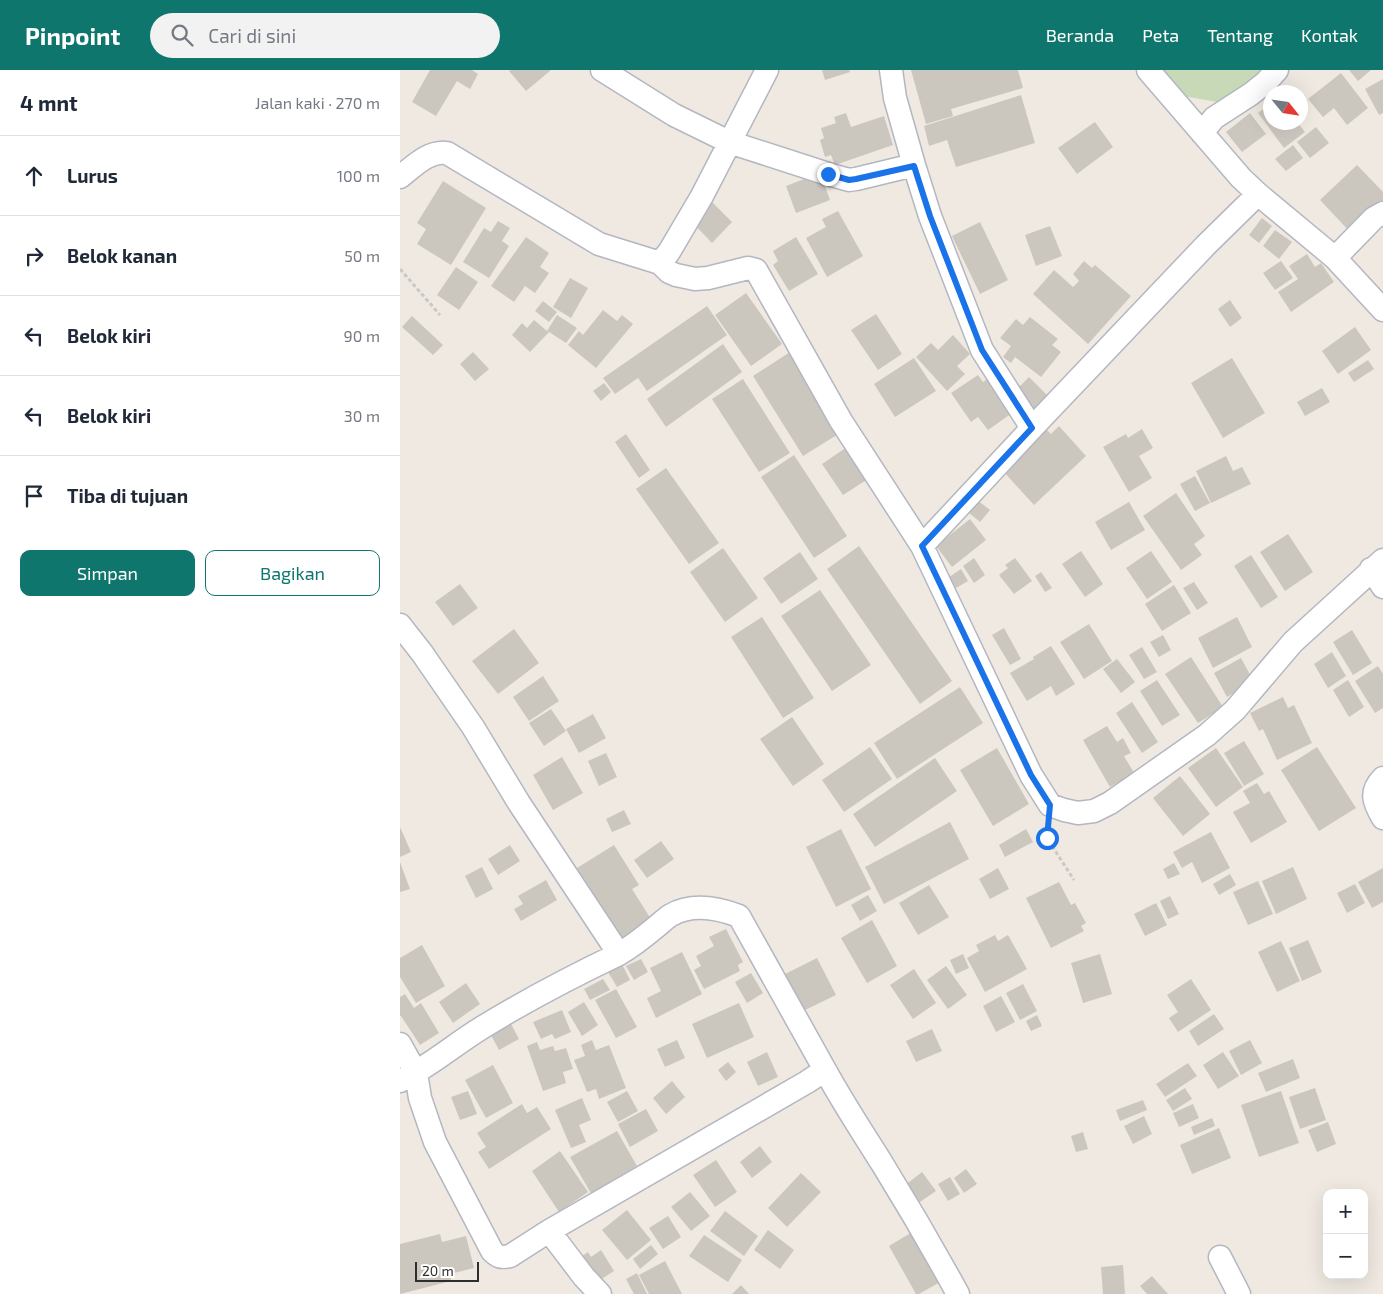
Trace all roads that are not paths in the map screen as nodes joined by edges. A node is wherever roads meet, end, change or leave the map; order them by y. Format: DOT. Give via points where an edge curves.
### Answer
graph roads {
  1 [pos="602,70"];
  2 [pos="767,70"];
  3 [pos="892,70"];
  4 [pos="1148,70"];
  5 [pos="1277,70"];
  6 [pos="1202,133"];
  7 [pos="729,142"];
  8 [pos="914,166"];
  9 [pos="400,177"];
  10 [pos="1258,194"];
  11 [pos="1383,214"];
  12 [pos="1335,258"];
  13 [pos="660,263"];
  14 [pos="1383,310"];
  15 [pos="1032,428"];
  16 [pos="922,546"];
  17 [pos="1379,572"];
  18 [pos="400,625"];
  19 [pos="1383,778"];
  20 [pos="1383,818"];
  21 [pos="619,954"];
  22 [pos="400,1044"];
  23 [pos="825,1070"];
  24 [pos="408,1077"];
  25 [pos="549,1231"];
  26 [pos="1220,1257"];
  27 [pos="600,1294"];
  28 [pos="958,1294"];
  29 [pos="1240,1294"];
  1 -- 7 [label="street" via="674,115"];
  2 -- 7 [label="street"];
  3 -- 8 [label="street"];
  4 -- 6 [label="street"];
  5 -- 6 [label="street" via="1251,94 1214,118"];
  6 -- 10 [label="street"];
  7 -- 8 [label="street" via="849,180"];
  7 -- 13 [label="street" via="702,196"];
  8 -- 15 [label="street" via="982,350"];
  9 -- 13 [label="street" via="426,158 440,152 447,153 599,244"];
  10 -- 12 [label="street"];
  10 -- 15 [label="street"];
  11 -- 12 [label="street" via="1374,218"];
  12 -- 14 [label="street"];
  13 -- 16 [label="street" via="668,272 695,278 748,268 756,270 841,422"];
  15 -- 16 [label="street"];
  16 -- 17 [label="street" via="1031,775 1050,805 1078,813 1094,811 1110,803 1207,735 1235,710 1293,642"];
  18 -- 21 [label="street" via="473,727"];
  19 -- 20 [label="street" via="1373,798"];
  21 -- 23 [label="street" via="672,915 686,910 702,908 738,916"];
  21 -- 24 [label="street" via="482,1027"];
  22 -- 24 [label="street"];
  23 -- 25 [label="street"];
  23 -- 28 [label="street"];
  24 -- 25 [label="street" via="420,1098 435,1142 492,1251 502,1258 510,1256"];
  25 -- 27 [label="street"];
  26 -- 29 [label="street"];
}
